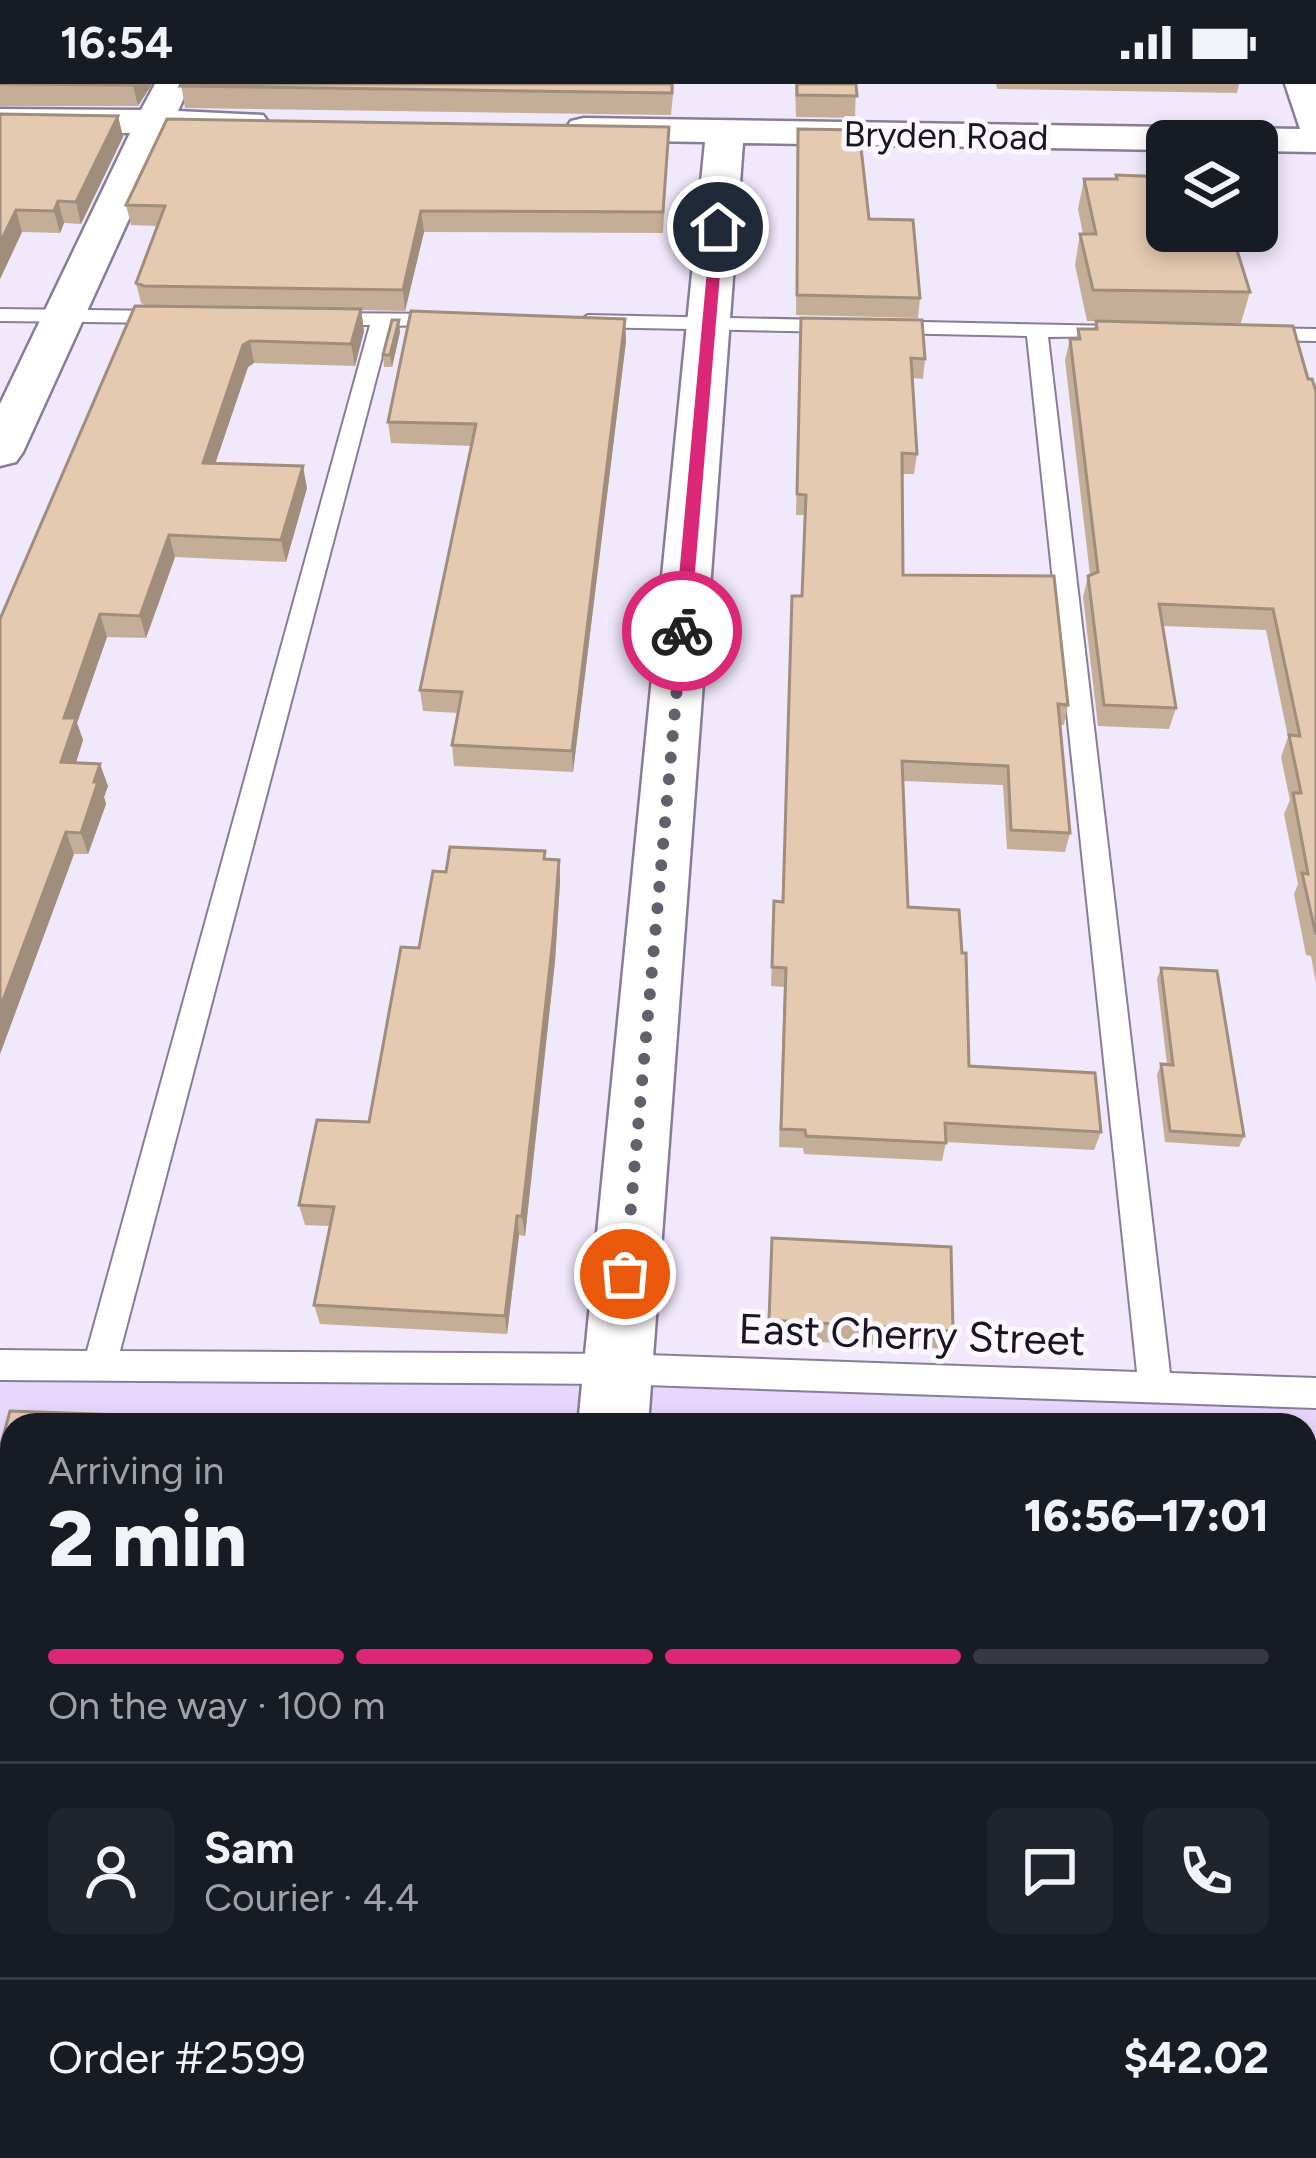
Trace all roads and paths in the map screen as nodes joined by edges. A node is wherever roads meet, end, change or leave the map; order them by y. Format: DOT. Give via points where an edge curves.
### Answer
graph roads {
  1 [pos="173,84"];
  2 [pos="1303,84"];
  3 [pos="0,120"];
  4 [pos="155,122"];
  5 [pos="291,124"];
  6 [pos="1316,124"];
  7 [pos="542,128"];
  8 [pos="725,131"];
  9 [pos="1316,141"];
  10 [pos="0,314"];
  11 [pos="64,316"];
  12 [pos="200,317"];
  13 [pos="291,318"];
  14 [pos="382,319"];
  15 [pos="476,320"];
  16 [pos="569,321"];
  17 [pos="710,322"];
  18 [pos="1037,330"];
  19 [pos="1130,332"];
  20 [pos="1223,333"];
  21 [pos="1316,335"];
  22 [pos="0,452"];
  23 [pos="0,1365"];
  24 [pos="99,1368"];
  25 [pos="616,1369"];
  26 [pos="1154,1387"];
  27 [pos="1316,1393"];
  28 [pos="614,1413"];
  1 -- 4 [label="street"];
  2 -- 6 [label="street"];
  3 -- 4 [label="street"];
  4 -- 5 [label="street"];
  4 -- 11 [label="street"];
  7 -- 8 [label="street, Bryden Road"];
  8 -- 9 [label="street, Bryden Road"];
  8 -- 17 [label="street"];
  10 -- 11 [label="lane"];
  11 -- 12 [label="lane"];
  11 -- 22 [label="street"];
  13 -- 14 [label="lane"];
  14 -- 15 [label="lane"];
  14 -- 24 [label="lane"];
  16 -- 17 [label="lane"];
  17 -- 18 [label="lane"];
  17 -- 25 [label="street"];
  18 -- 19 [label="lane"];
  18 -- 26 [label="lane"];
  20 -- 21 [label="lane"];
  23 -- 24 [label="lane, East Cherry Street"];
  24 -- 25 [label="lane, East Cherry Street"];
  25 -- 26 [label="lane, East Cherry Street"];
  25 -- 28 [label="street"];
  26 -- 27 [label="lane, East Cherry Street"];
}
